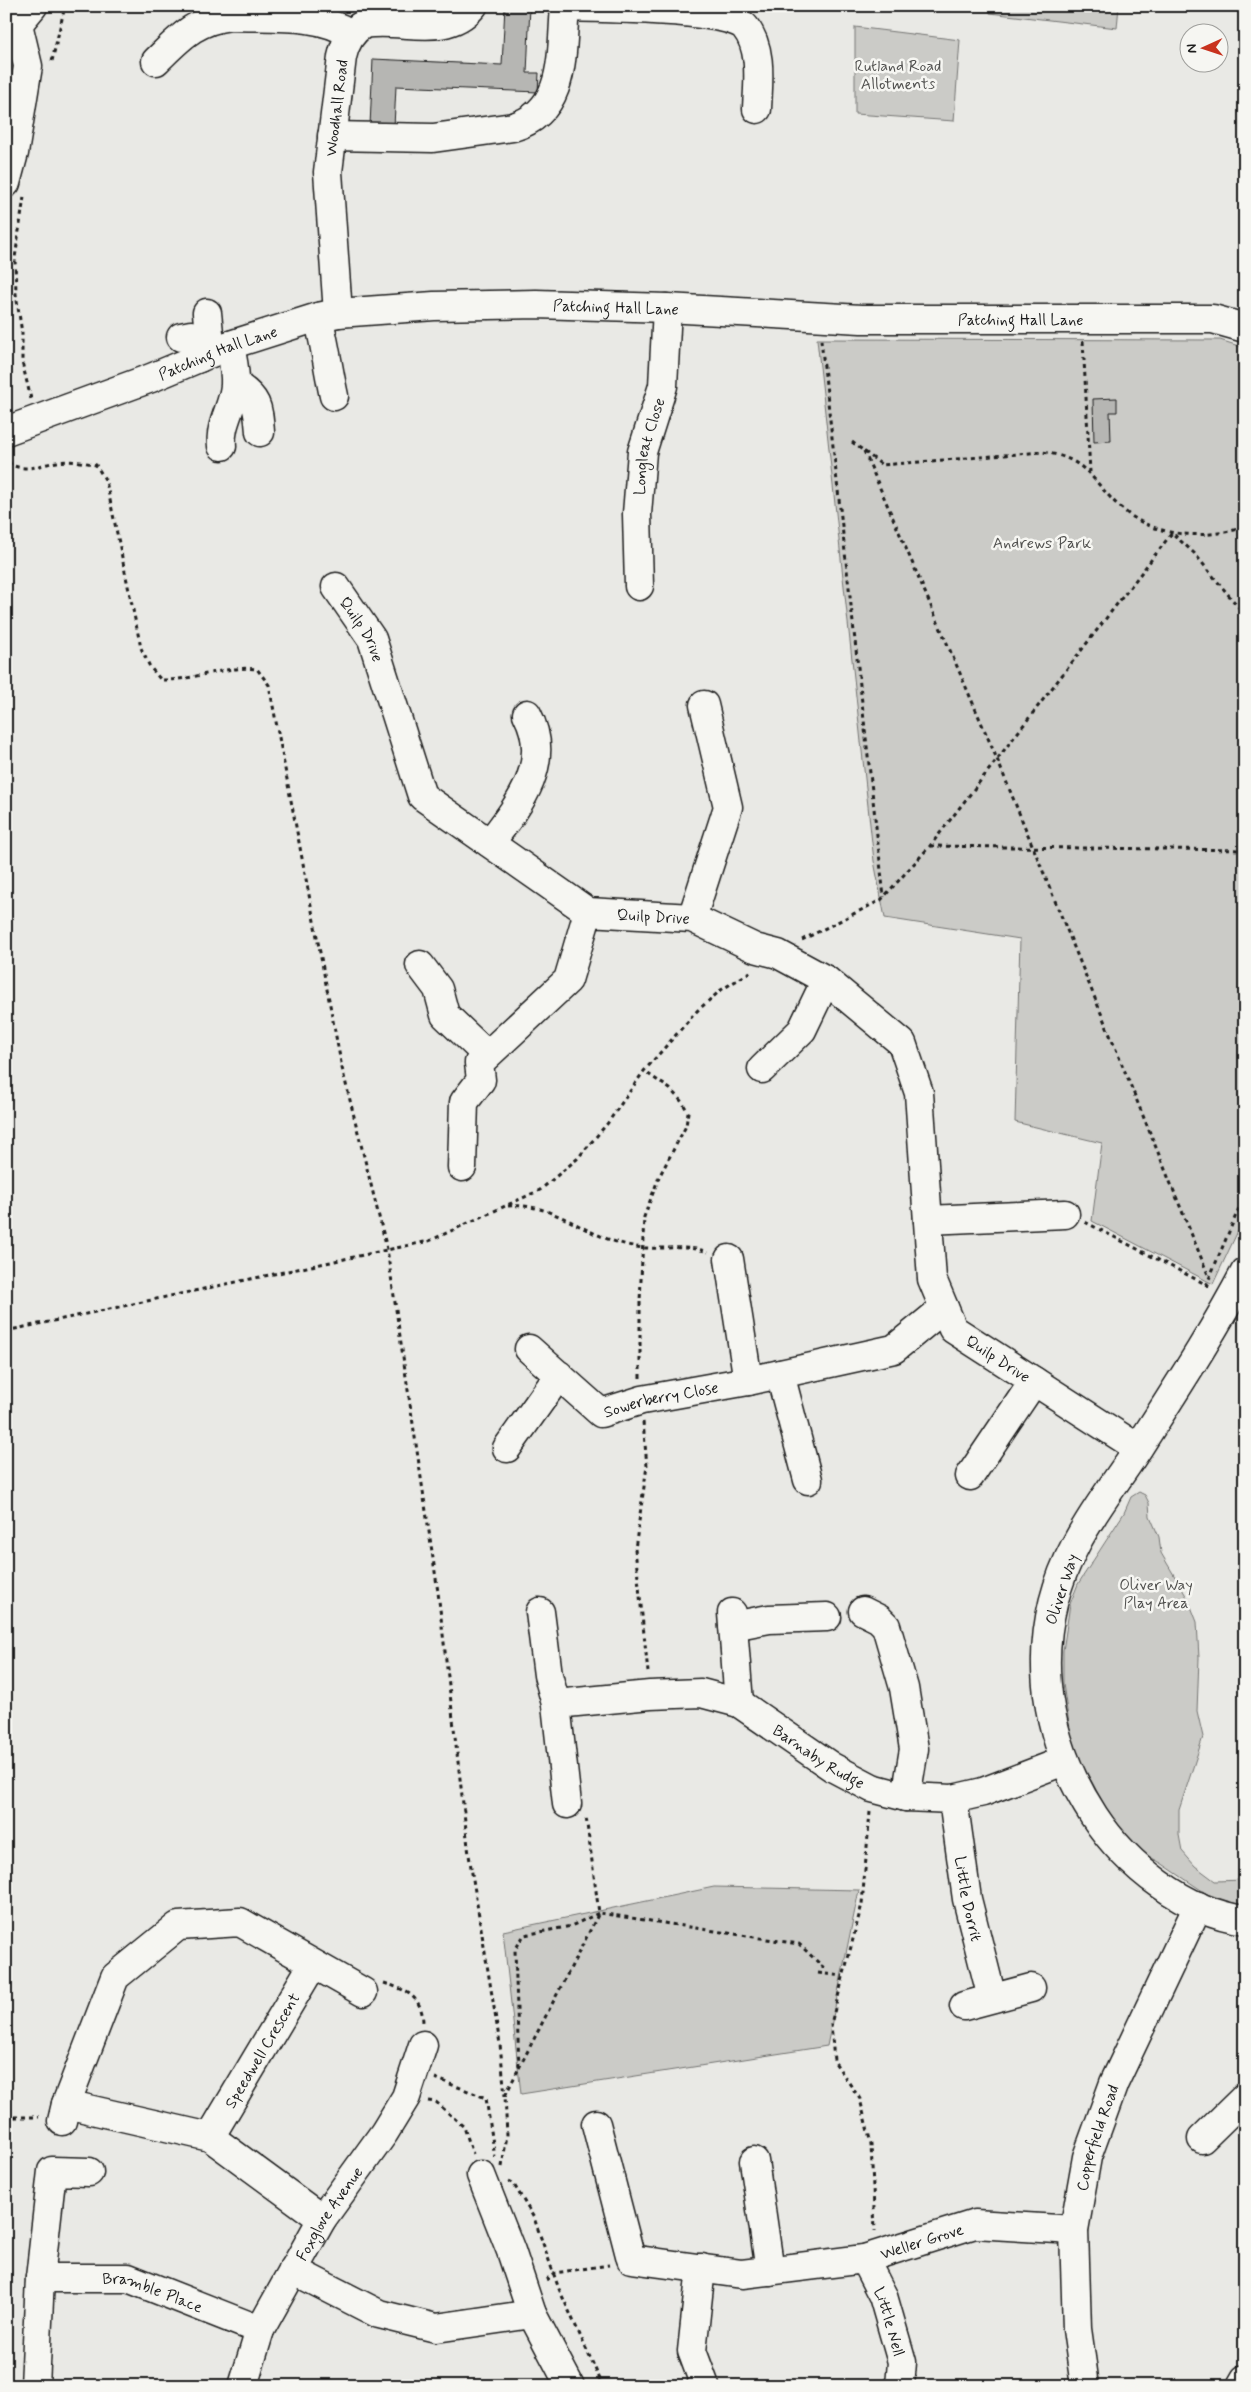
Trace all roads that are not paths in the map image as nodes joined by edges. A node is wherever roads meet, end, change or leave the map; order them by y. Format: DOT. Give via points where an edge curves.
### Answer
graph roads {
  1 [pos="473,6"];
  2 [pos="565,6"];
  3 [pos="19,17"];
  4 [pos="351,34"];
  5 [pos="156,61"];
  6 [pos="758,108"];
  7 [pos="332,136"];
  8 [pos="15,189"];
  9 [pos="667,308"];
  10 [pos="207,314"];
  11 [pos="328,315"];
  12 [pos="1245,328"];
  13 [pos="181,337"];
  14 [pos="213,352"];
  15 [pos="236,385"];
  16 [pos="334,396"];
  17 [pos="18,426"];
  18 [pos="260,432"];
  19 [pos="222,446"];
  20 [pos="639,586"];
  21 [pos="336,587"];
  22 [pos="704,705"];
  23 [pos="527,714"];
  24 [pos="490,843"];
  25 [pos="588,912"];
  26 [pos="692,918"];
  27 [pos="420,965"];
  28 [pos="826,980"];
  29 [pos="483,1059"];
  30 [pos="762,1069"];
  31 [pos="462,1167"];
  32 [pos="1065,1214"];
  33 [pos="928,1220"];
  34 [pos="729,1259"];
  35 [pos="1245,1272"];
  36 [pos="1238,1299"];
  37 [pos="944,1308"];
  38 [pos="528,1349"];
  39 [pos="780,1374"];
  40 [pos="559,1375"];
  41 [pos="748,1381"];
  42 [pos="1034,1381"];
  43 [pos="507,1448"];
  44 [pos="1138,1448"];
  45 [pos="970,1476"];
  46 [pos="808,1480"];
  47 [pos="540,1612"];
  48 [pos="863,1612"];
  49 [pos="827,1617"];
  50 [pos="556,1704"];
  51 [pos="739,1704"];
  52 [pos="1064,1761"];
  53 [pos="906,1797"];
  54 [pos="954,1799"];
  55 [pos="567,1804"];
  56 [pos="1198,1906"];
  57 [pos="1245,1920"];
  58 [pos="313,1964"];
  59 [pos="1031,1988"];
  60 [pos="363,1992"];
  61 [pos="992,1998"];
  62 [pos="964,2006"];
  63 [pos="423,2045"];
  64 [pos="1245,2097"];
  65 [pos="596,2124"];
  66 [pos="210,2137"];
  67 [pos="1202,2139"];
  68 [pos="754,2161"];
  69 [pos="89,2172"];
  70 [pos="492,2173"];
  71 [pos="322,2219"];
  72 [pos="1074,2230"];
  73 [pos="872,2256"];
  74 [pos="701,2268"];
  75 [pos="293,2270"];
  76 [pos="770,2271"];
  77 [pos="40,2278"];
  78 [pos="532,2314"];
  79 [pos="260,2330"];
  80 [pos="1245,2379"];
  81 [pos="36,2386"];
  82 [pos="243,2386"];
  83 [pos="570,2386"];
  84 [pos="705,2386"];
  85 [pos="900,2386"];
  86 [pos="1085,2386"];
  87 [pos="1241,2386"];
  1 -- 4 [label="street" via="447,24 372,23 358,27"];
  2 -- 6 [label="street" via="698,14 744,25 757,57"];
  2 -- 7 [label="street" via="556,86 546,108 526,124 433,138"];
  3 -- 8 [label="street" via="28,66 14,153"];
  4 -- 5 [label="street" via="340,27 314,20 217,17 192,28"];
  4 -- 7 [label="street, Woodhall Road" via="342,57"];
  7 -- 11 [label="street, Woodhall Road" via="328,172"];
  9 -- 11 [label="street, Patching Hall Lane" via="536,304 434,306"];
  9 -- 12 [label="street, Patching Hall Lane" via="818,317 1213,319"];
  9 -- 20 [label="street, Longleat Close" via="663,386 642,452 637,514"];
  10 -- 14 [label="street"];
  11 -- 14 [label="street, Patching Hall Lane"];
  11 -- 16 [label="street, Woodhall Road" via="328,369"];
  13 -- 14 [label="street" via="191,335"];
  14 -- 15 [label="street"];
  14 -- 17 [label="street, Patching Hall Lane" via="152,378"];
  15 -- 18 [label="street" via="254,399"];
  15 -- 19 [label="street" via="224,421"];
  21 -- 24 [label="street, Quilp Drive" via="372,638 422,796"];
  22 -- 26 [label="street" via="728,807"];
  23 -- 24 [label="street" via="536,747 535,769 527,790"];
  24 -- 25 [label="street, Quilp Drive"];
  25 -- 26 [label="street, Quilp Drive"];
  25 -- 29 [label="street" via="568,980"];
  26 -- 28 [label="street, Quilp Drive" via="755,948 778,954"];
  27 -- 29 [label="street" via="438,989 446,1015"];
  28 -- 30 [label="street" via="802,1030"];
  28 -- 33 [label="street, Quilp Drive" via="902,1043 920,1093"];
  29 -- 31 [label="street" via="481,1080 464,1102 462,1111"];
  32 -- 33 [label="street"];
  33 -- 37 [label="street, Quilp Drive" via="932,1279"];
  34 -- 41 [label="street"];
  35 -- 36 [label="street, Oliver Way"];
  36 -- 44 [label="street, Oliver Way"];
  37 -- 39 [label="street, Sowerberry Close" via="894,1348"];
  37 -- 42 [label="street, Quilp Drive" via="953,1329"];
  38 -- 40 [label="street, Sowerberry Close"];
  39 -- 41 [label="street, Sowerberry Close"];
  39 -- 46 [label="street"];
  40 -- 41 [label="street, Sowerberry Close" via="602,1413 642,1400"];
  40 -- 43 [label="street"];
  42 -- 44 [label="street, Quilp Drive"];
  42 -- 45 [label="street"];
  44 -- 52 [label="street, Oliver Way" via="1076,1544 1057,1591 1047,1633 1045,1676 1052,1721"];
  47 -- 50 [label="street" via="548,1675"];
  48 -- 53 [label="street" via="886,1626 904,1688 914,1749"];
  49 -- 51 [label="street" via="733,1620"];
  50 -- 51 [label="street, Barnaby Rudge" via="701,1693"];
  50 -- 55 [label="street"];
  51 -- 53 [label="street, Barnaby Rudge" via="832,1767 872,1788"];
  52 -- 54 [label="street, Barnaby Rudge" via="983,1792"];
  52 -- 56 [label="street, Oliver Way" via="1079,1793 1106,1833 1131,1861"];
  53 -- 54 [label="street, Barnaby Rudge"];
  54 -- 61 [label="street, Little Dorrit" via="967,1899"];
  56 -- 57 [label="street, Oliver Way"];
  56 -- 72 [label="street, Copperfield Road" via="1114,2083 1087,2157"];
  58 -- 60 [label="street"];
  58 -- 66 [label="street, Speedwell Crescent"];
  58 -- 66 [label="street" via="240,1922 178,1926 115,1977 56,2114"];
  59 -- 61 [label="street"];
  61 -- 62 [label="street"];
  63 -- 71 [label="street, Foxglove Avenue" via="406,2097"];
  64 -- 67 [label="street"];
  65 -- 74 [label="street, Weller Grove" via="631,2259"];
  66 -- 71 [label="street"];
  68 -- 76 [label="street"];
  69 -- 77 [label="street" via="52,2171"];
  70 -- 78 [label="street" via="511,2251"];
  71 -- 75 [label="street, Foxglove Avenue"];
  72 -- 73 [label="street, Weller Grove" via="975,2224"];
  72 -- 86 [label="street, Copperfield Road" via="1077,2329"];
  73 -- 76 [label="street, Weller Grove"];
  73 -- 85 [label="street, Little Nell" via="902,2362"];
  74 -- 76 [label="street, Weller Grove" via="742,2274"];
  74 -- 84 [label="street" via="692,2351"];
  75 -- 78 [label="street" via="378,2314 436,2328"];
  75 -- 79 [label="street, Foxglove Avenue"];
  77 -- 79 [label="street, Bramble Place" via="128,2278"];
  77 -- 81 [label="street"];
  78 -- 83 [label="street"];
  79 -- 82 [label="street, Foxglove Avenue"];
  80 -- 87 [label="street"];
}
